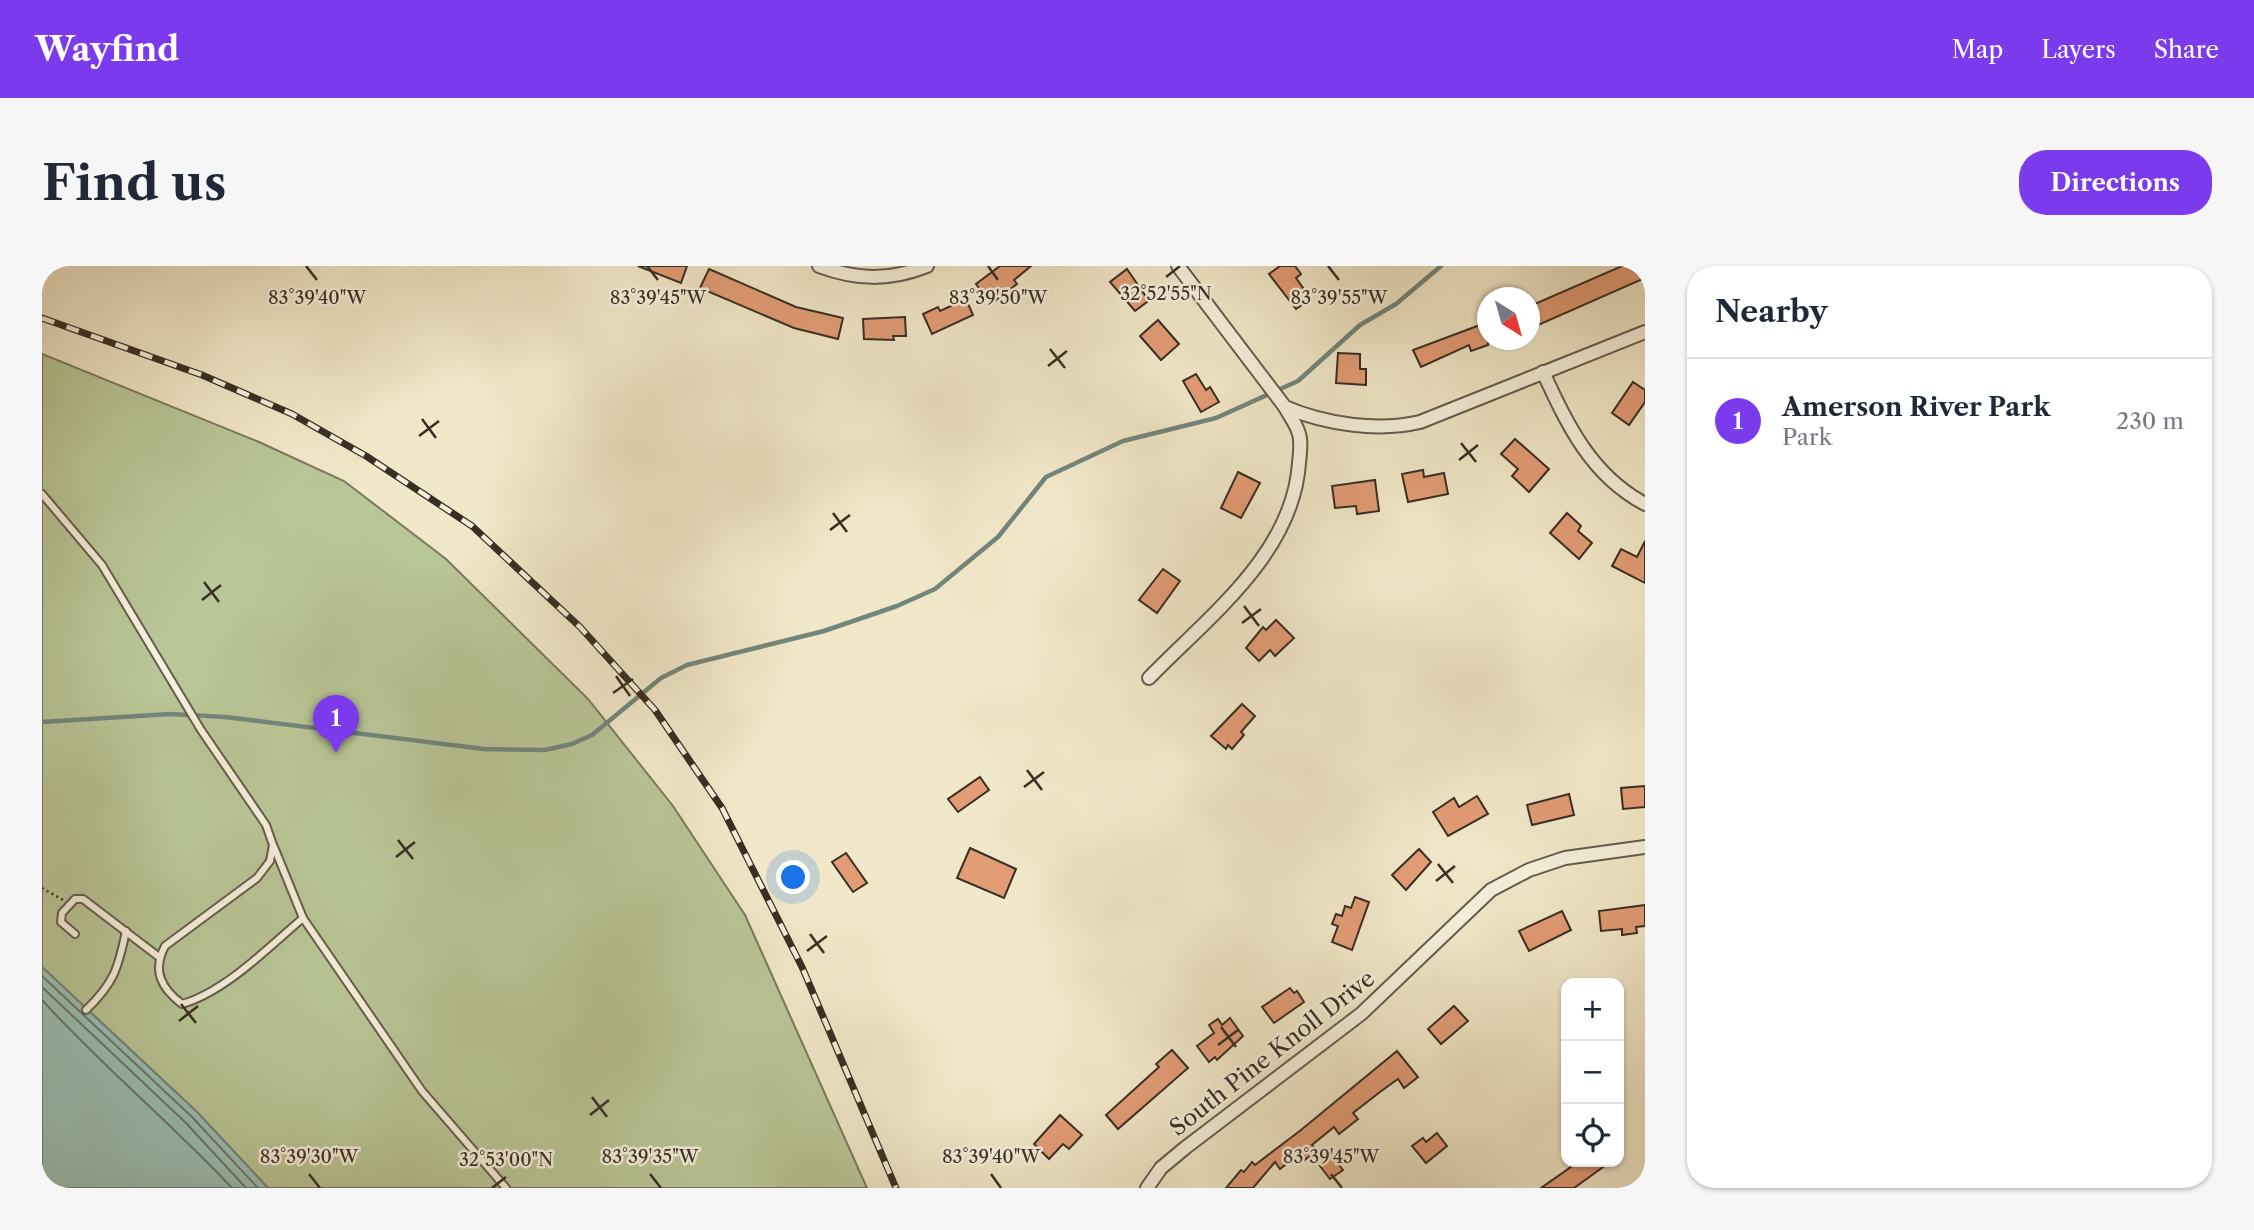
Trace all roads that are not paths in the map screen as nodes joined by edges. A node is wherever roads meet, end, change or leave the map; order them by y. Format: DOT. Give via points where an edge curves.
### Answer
graph roads {
  1 [pos="819,266"];
  2 [pos="927,266"];
  3 [pos="1178,266"];
  4 [pos="1645,332"];
  5 [pos="1543,372"];
  6 [pos="1285,407"];
  7 [pos="42,494"];
  8 [pos="1645,504"];
  9 [pos="1149,678"];
  10 [pos="273,845"];
  11 [pos="1645,847"];
  12 [pos="303,918"];
  13 [pos="126,931"];
  14 [pos="75,934"];
  15 [pos="159,957"];
  16 [pos="86,1010"];
  17 [pos="506,1188"];
  18 [pos="1147,1188"];
  1 -- 2 [label="street" via="873,279"];
  3 -- 6 [label="street"];
  4 -- 5 [label="street"];
  5 -- 6 [label="street" via="1406,425 1349,423"];
  5 -- 8 [label="street" via="1583,451 1611,483"];
  6 -- 9 [label="street" via="1299,432 1300,452 1286,518 1256,567"];
  7 -- 10 [label="lane" via="102,565 201,730 266,825"];
  10 -- 12 [label="lane"];
  10 -- 15 [label="lane" via="270,861 257,878 165,946"];
  11 -- 18 [label="street, South Pine Knoll Drive" via="1565,858 1491,890 1361,1014 1185,1148 1161,1168"];
  12 -- 15 [label="lane" via="242,970 182,1004 163,986 157,973"];
  12 -- 17 [label="lane" via="422,1091"];
  13 -- 14 [label="lane" via="83,899 75,899 62,913 61,922"];
  13 -- 15 [label="lane"];
  13 -- 16 [label="lane" via="114,980"];
}
